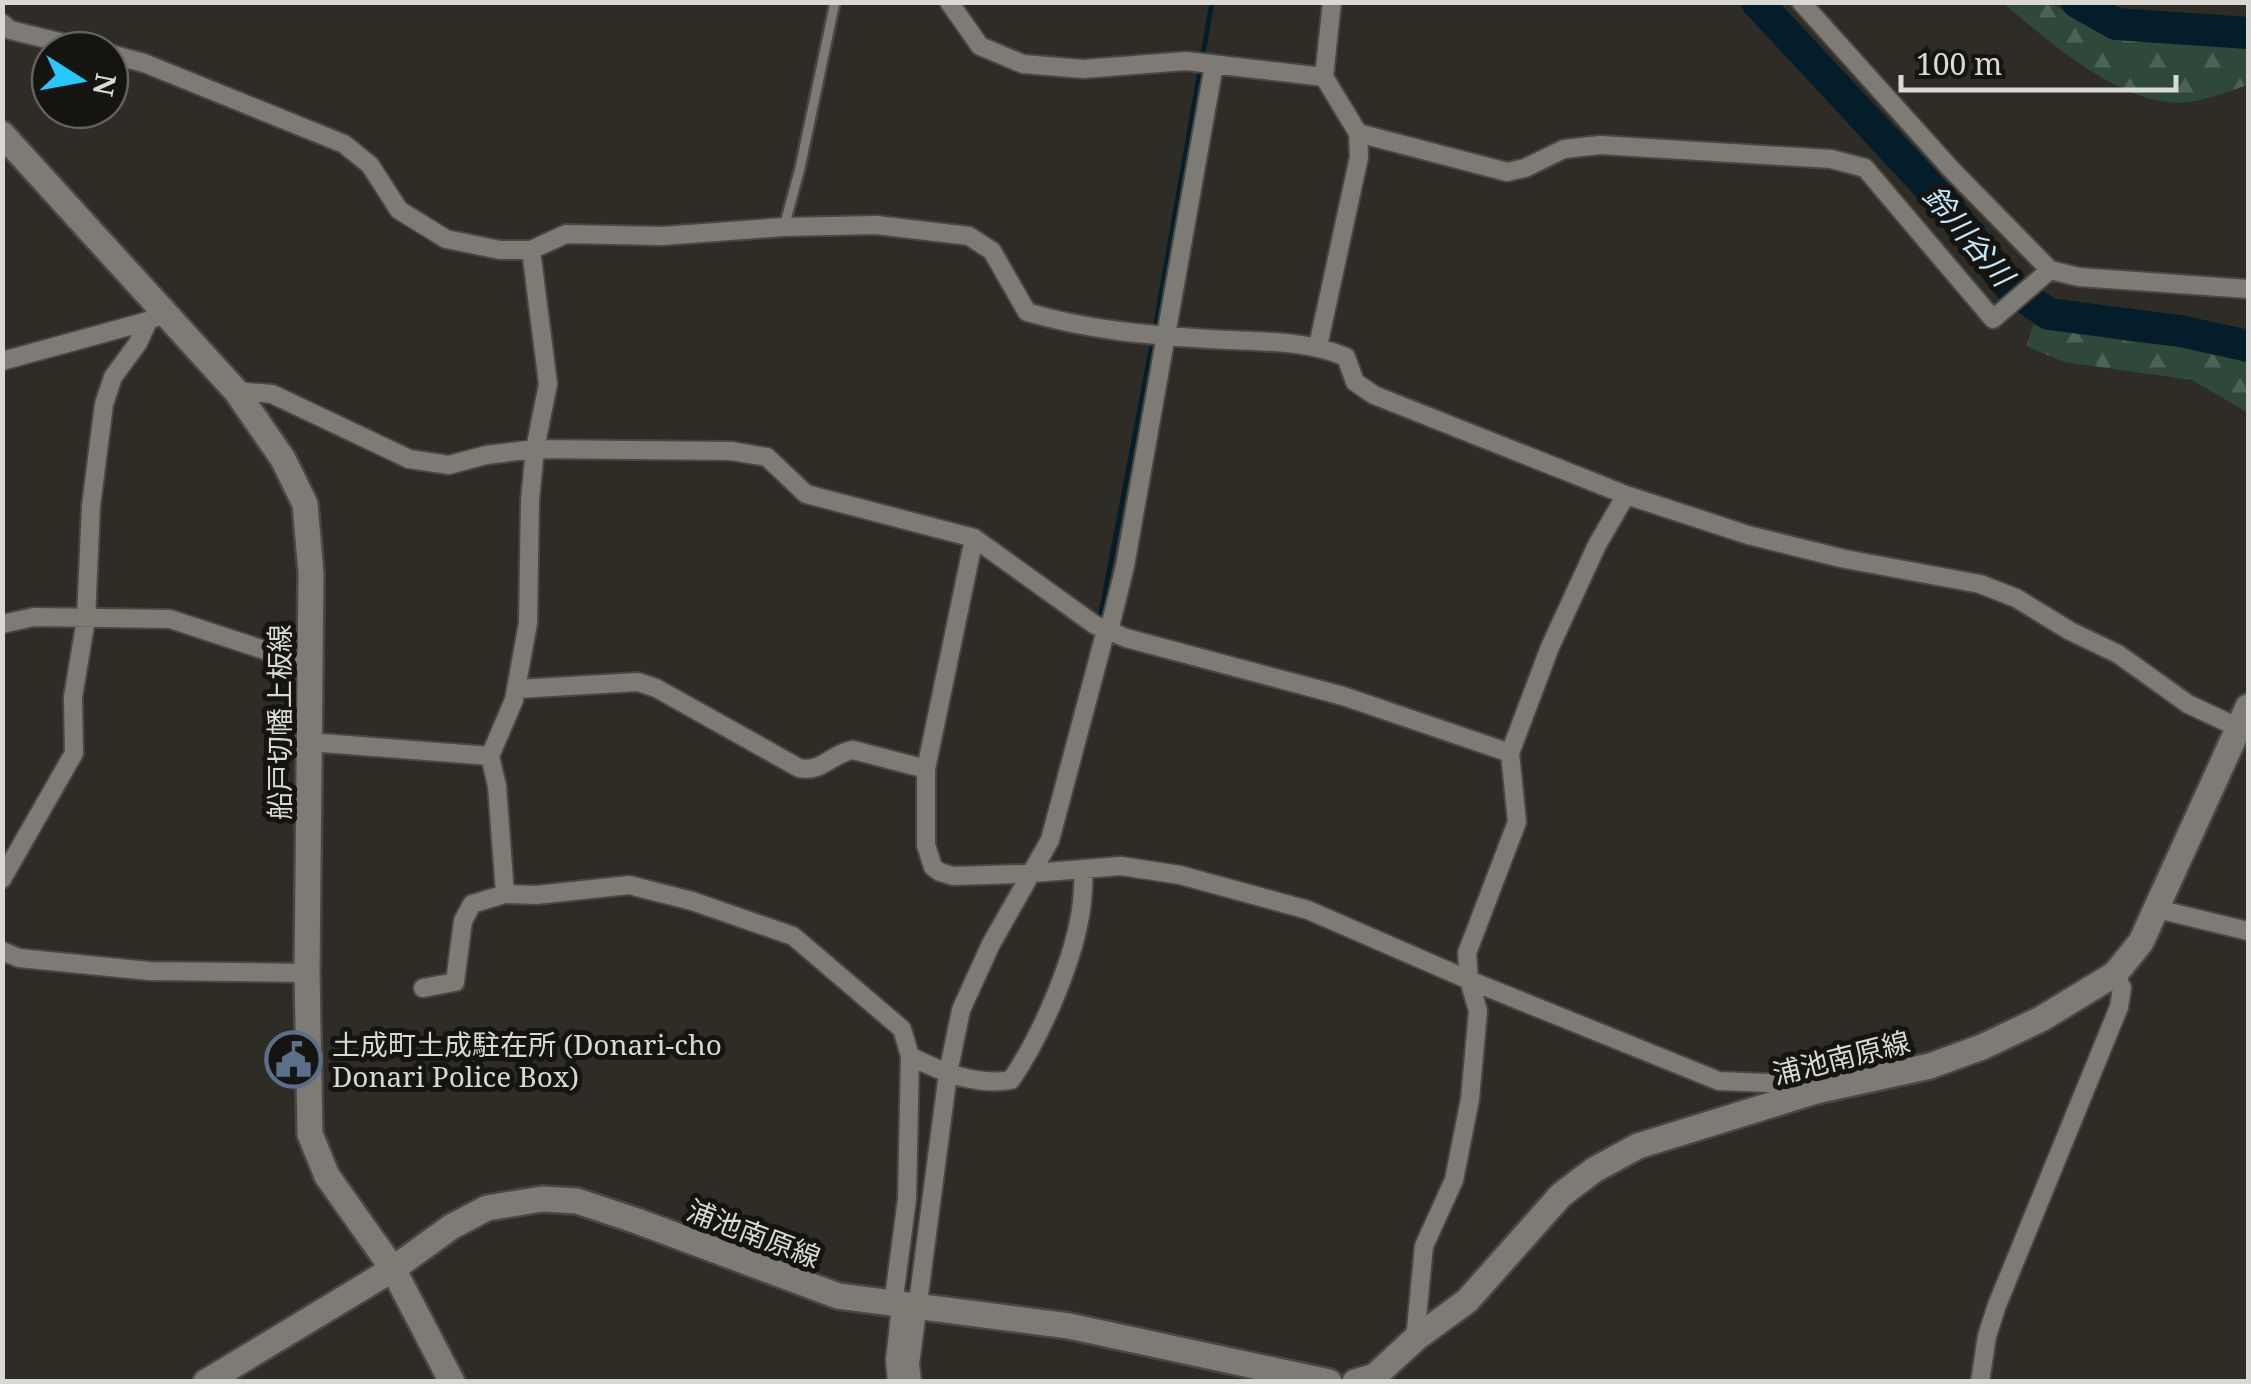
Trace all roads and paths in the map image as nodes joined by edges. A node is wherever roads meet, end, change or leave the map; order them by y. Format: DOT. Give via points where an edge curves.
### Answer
graph roads {
  1 [pos="835,2"];
  2 [pos="949,2"];
  3 [pos="1332,2"];
  4 [pos="1802,2"];
  5 [pos="2,23"];
  6 [pos="30,35"];
  7 [pos="130,59"];
  8 [pos="1206,64"];
  9 [pos="1324,77"];
  10 [pos="1358,133"];
  11 [pos="2,134"];
  12 [pos="784,226"];
  13 [pos="531,250"];
  14 [pos="2043,275"];
  15 [pos="2248,289"];
  16 [pos="156,317"];
  17 [pos="1159,335"];
  18 [pos="1318,346"];
  19 [pos="2,361"];
  20 [pos="236,391"];
  21 [pos="535,449"];
  22 [pos="1626,495"];
  23 [pos="974,538"];
  24 [pos="86,619"];
  25 [pos="2,624"];
  26 [pos="1103,628"];
  27 [pos="310,666"];
  28 [pos="517,688"];
  29 [pos="2243,717"];
  30 [pos="310,742"];
  31 [pos="1510,753"];
  32 [pos="490,756"];
  33 [pos="926,769"];
  34 [pos="1084,870"];
  35 [pos="1028,874"];
  36 [pos="2,879"];
  37 [pos="505,894"];
  38 [pos="2157,909"];
  39 [pos="2248,931"];
  40 [pos="2,950"];
  41 [pos="307,973"];
  42 [pos="2115,974"];
  43 [pos="1469,980"];
  44 [pos="424,988"];
  45 [pos="910,1056"];
  46 [pos="943,1072"];
  47 [pos="1816,1092"];
  48 [pos="393,1269"];
  49 [pos="904,1306"];
  50 [pos="1415,1340"];
  51 [pos="238,1373"];
  52 [pos="1374,1380"];
  53 [pos="206,1382"];
  54 [pos="452,1382"];
  55 [pos="897,1382"];
  56 [pos="912,1382"];
  57 [pos="1328,1382"];
  58 [pos="1980,1382"];
  1 -- 12 [label="lane"];
  2 -- 8 [label="street" via="980,46 1022,64"];
  3 -- 9 [label="street"];
  4 -- 14 [label="street"];
  5 -- 6 [label="street"];
  7 -- 13 [label="street" via="344,144 370,164 399,210 446,239"];
  8 -- 9 [label="street"];
  8 -- 17 [label="street"];
  9 -- 10 [label="street"];
  10 -- 14 [label="street" via="1507,172 1564,149 1600,145 1831,159 1865,168 1993,319"];
  10 -- 18 [label="street" via="1359,157"];
  11 -- 16 [label="main road, 船戸切幡上板線"];
  12 -- 13 [label="street" via="662,236 566,234"];
  12 -- 17 [label="street" via="876,225 969,236 992,251 1027,312 1076,326"];
  13 -- 21 [label="street" via="548,384"];
  14 -- 15 [label="street"];
  16 -- 19 [label="street"];
  16 -- 20 [label="main road, 船戸切幡上板線"];
  16 -- 24 [label="street" via="113,377 104,404"];
  17 -- 18 [label="street"];
  17 -- 26 [label="street" via="1124,566"];
  18 -- 22 [label="street" via="1346,356 1355,382 1374,395"];
  20 -- 21 [label="street" via="272,394 408,459 449,465"];
  20 -- 27 [label="main road, 船戸切幡上板線" via="305,504"];
  21 -- 23 [label="street" via="731,450 767,457 806,494"];
  21 -- 28 [label="street" via="528,623"];
  22 -- 29 [label="street" via="1748,535 1980,584 2118,654 2188,704"];
  22 -- 31 [label="street" via="1550,647"];
  23 -- 26 [label="street"];
  23 -- 33 [label="street"];
  24 -- 25 [label="street" via="34,617"];
  24 -- 27 [label="street" via="170,619"];
  24 -- 36 [label="street" via="73,697 74,754"];
  26 -- 31 [label="street" via="1343,696"];
  26 -- 35 [label="street" via="1050,840"];
  27 -- 30 [label="main road, 船戸切幡上板線"];
  28 -- 32 [label="street"];
  28 -- 33 [label="street" via="638,682 799,768 817,769 853,750"];
  29 -- 38 [label="main road, 浦池南原線"];
  30 -- 32 [label="street"];
  30 -- 41 [label="main road, 船戸切幡上板線"];
  31 -- 43 [label="street" via="1517,822 1467,953"];
  32 -- 37 [label="street"];
  33 -- 35 [label="street" via="926,845 933,867 953,876"];
  34 -- 35 [label="street"];
  34 -- 43 [label="street" via="1121,866 1180,876 1308,910"];
  34 -- 46 [label="street" via="1069,955 1025,1060 1011,1080 993,1083"];
  35 -- 46 [label="street" via="970,984"];
  37 -- 44 [label="street" via="472,904 463,920 455,982"];
  37 -- 45 [label="street" via="629,885 792,936 902,1029"];
  38 -- 39 [label="street"];
  38 -- 42 [label="main road, 浦池南原線"];
  40 -- 41 [label="street" via="20,958 149,971"];
  41 -- 48 [label="main road, 船戸切幡上板線" via="310,1134 327,1176"];
  42 -- 47 [label="main road, 浦池南原線" via="1982,1046 1930,1066"];
  42 -- 58 [label="street" via="2122,988 2119,1007 1997,1305"];
  43 -- 47 [label="street" via="1719,1081 1790,1084"];
  43 -- 50 [label="street" via="1478,1011 1470,1099 1454,1180 1424,1246"];
  45 -- 46 [label="street"];
  45 -- 49 [label="street"];
  46 -- 49 [label="street"];
  47 -- 50 [label="main road, 浦池南原線" via="1638,1146 1594,1170 1562,1195 1467,1301"];
  48 -- 49 [label="main road, 浦池南原線" via="487,1208 542,1198 578,1201 637,1220 838,1296"];
  48 -- 51 [label="main road, 浦池南原線"];
  48 -- 54 [label="main road, 船戸切幡上板線"];
  49 -- 55 [label="street"];
  49 -- 56 [label="street"];
  49 -- 57 [label="main road, 浦池南原線" via="1069,1326"];
  50 -- 52 [label="main road, 浦池南原線"];
  51 -- 53 [label="main road, 浦池南原線"];
}
